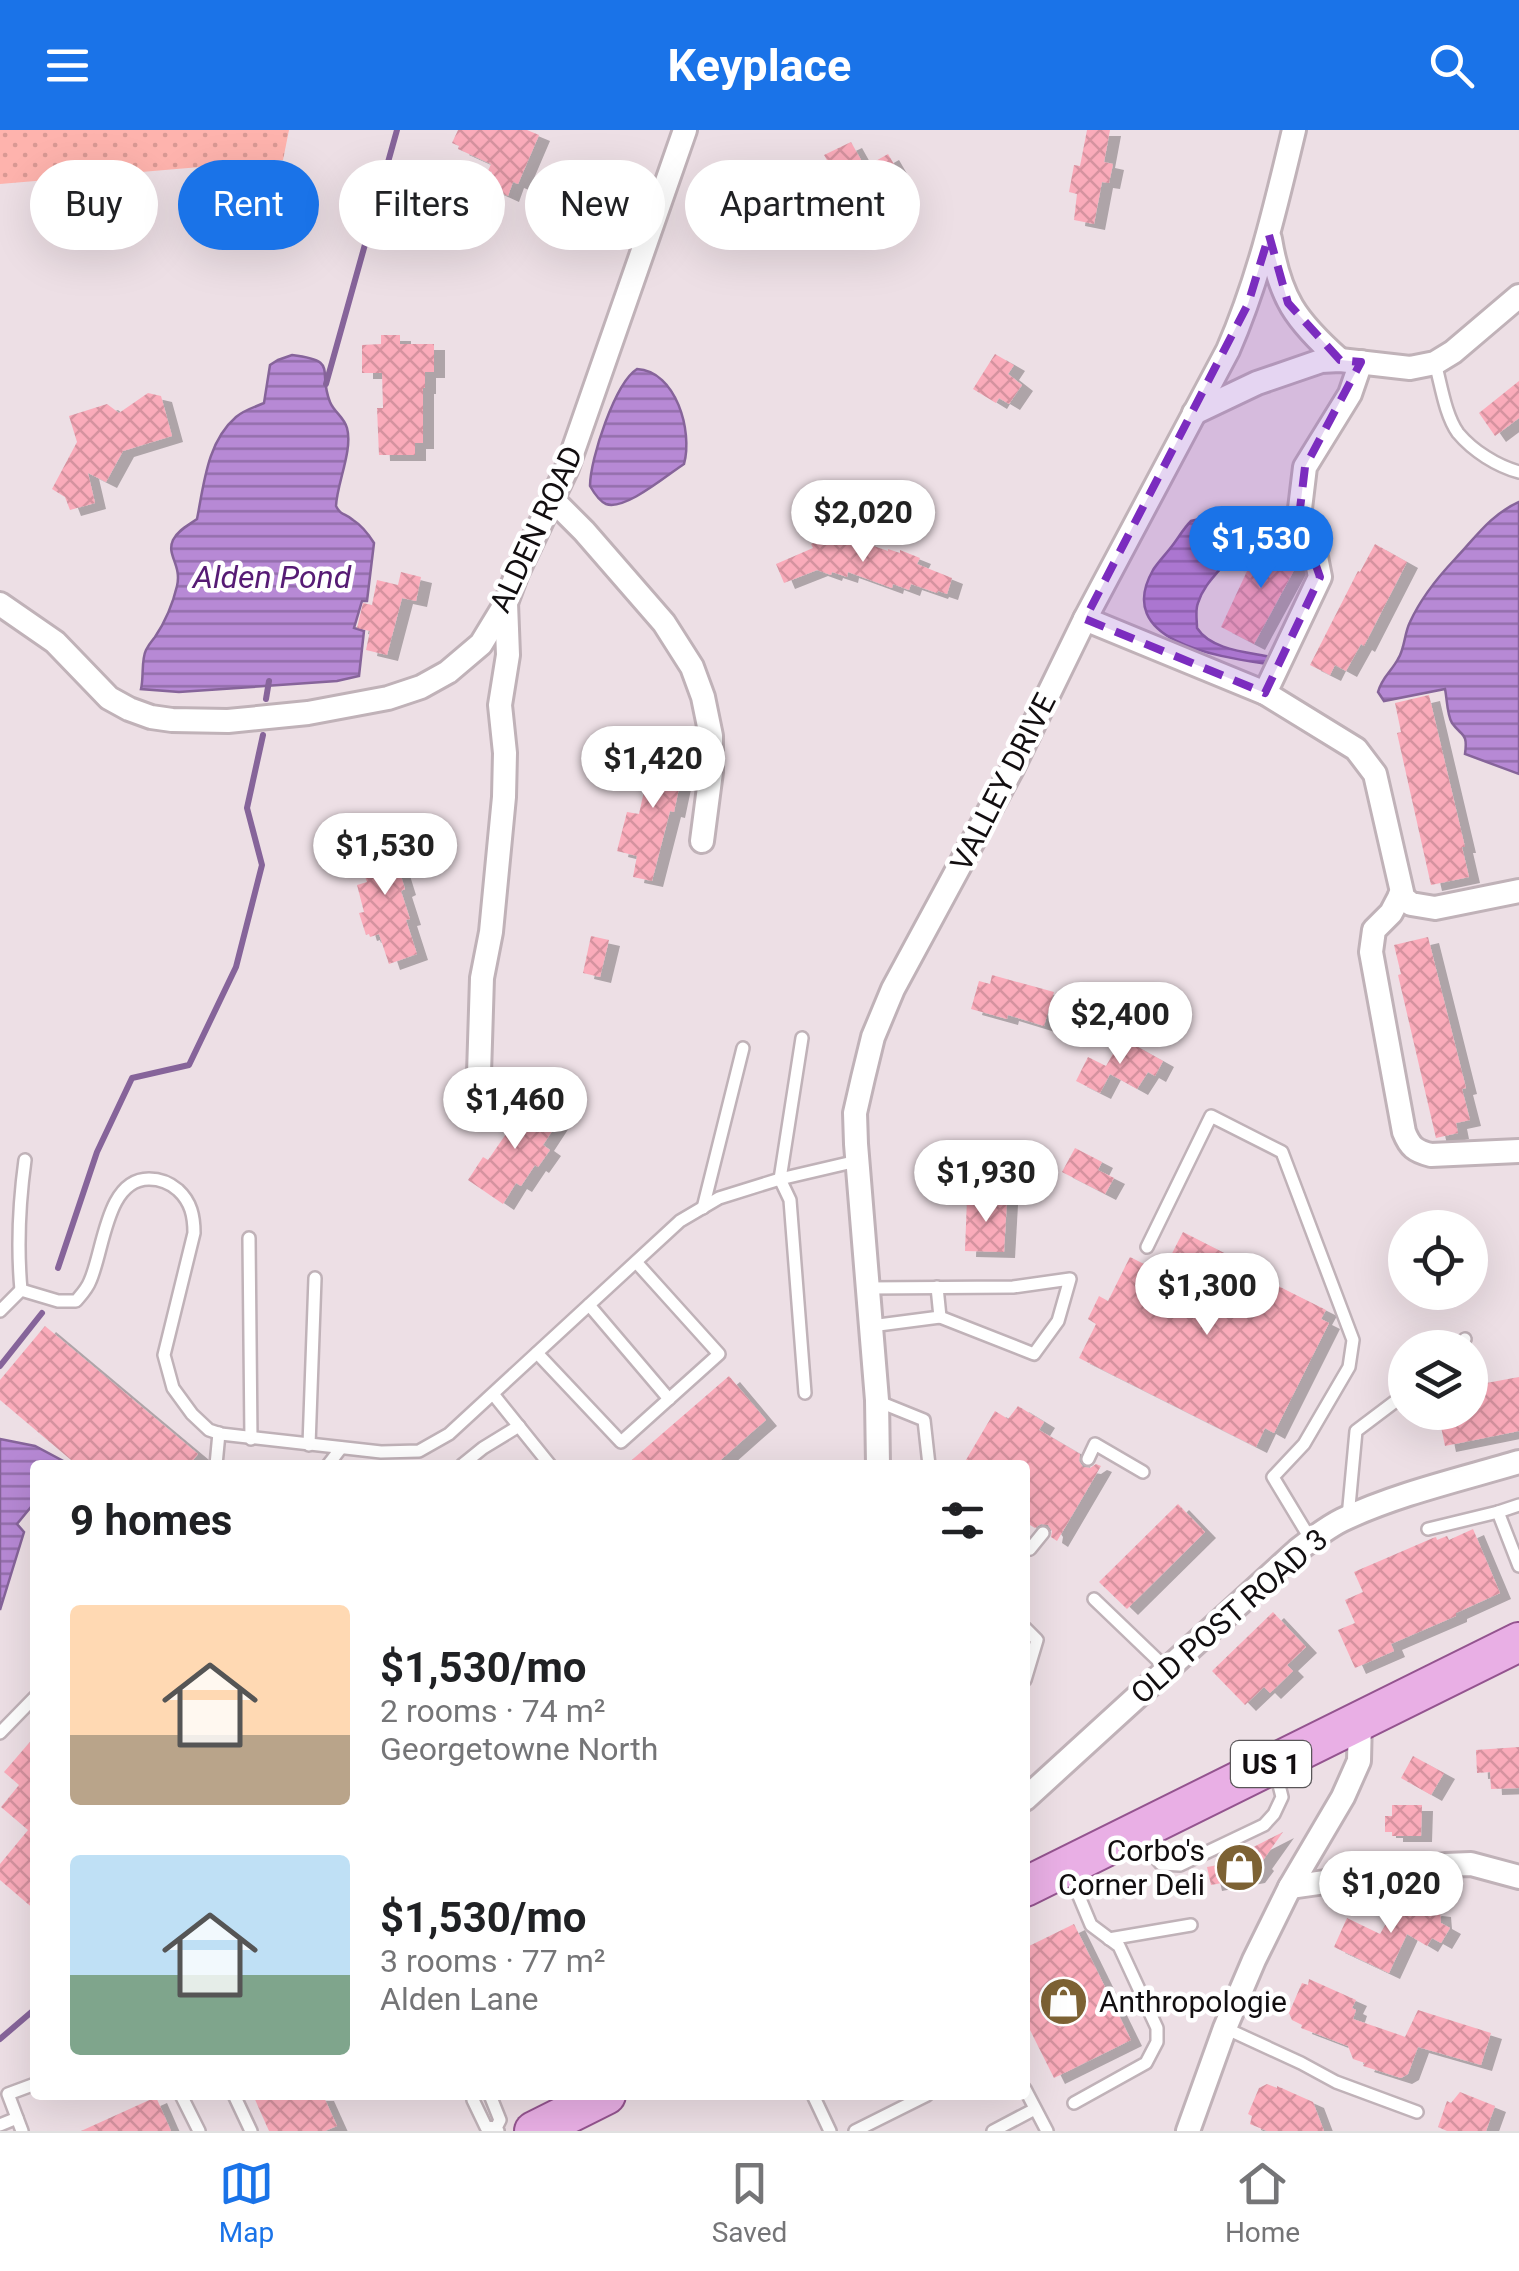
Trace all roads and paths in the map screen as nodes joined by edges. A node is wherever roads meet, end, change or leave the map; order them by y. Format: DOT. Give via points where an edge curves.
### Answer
graph roads {
  1 [pos="685,130"];
  2 [pos="1294,130"];
  3 [pos="1269,235"];
  4 [pos="1519,296"];
  5 [pos="1351,361"];
  6 [pos="1436,363"];
  7 [pos="1194,413"];
  8 [pos="1519,472"];
  9 [pos="554,500"];
  10 [pos="506,603"];
  11 [pos="0,604"];
  12 [pos="1086,619"];
  13 [pos="1265,693"];
  14 [pos="702,842"];
  15 [pos="1519,891"];
  16 [pos="1400,895"];
  17 [pos="802,1038"];
  18 [pos="743,1048"];
  19 [pos="480,1074"];
  20 [pos="1519,1151"];
  21 [pos="25,1160"];
  22 [pos="857,1161"];
  23 [pos="780,1179"];
  24 [pos="703,1208"];
  25 [pos="249,1238"];
  26 [pos="1148,1247"];
  27 [pos="636,1262"];
  28 [pos="315,1278"];
  29 [pos="937,1287"];
  30 [pos="868,1288"];
  31 [pos="22,1290"];
  32 [pos="589,1305"];
  33 [pos="0,1311"];
  34 [pos="940,1318"];
  35 [pos="871,1326"];
  36 [pos="537,1353"];
  37 [pos="806,1393"];
  38 [pos="494,1394"];
  39 [pos="669,1398"];
  40 [pos="877,1400"];
  41 [pos="1388,1407"];
  42 [pos="518,1426"];
  43 [pos="214,1431"];
  44 [pos="251,1438"];
  45 [pos="309,1444"];
  46 [pos="341,1448"];
  47 [pos="1088,1459"];
  48 [pos="216,1460"];
  49 [pos="332,1460"];
  50 [pos="468,1460"];
  51 [pos="546,1460"];
  52 [pos="878,1460"];
  53 [pos="928,1460"];
  54 [pos="1519,1462"];
  55 [pos="1142,1472"];
  56 [pos="1519,1505"];
  57 [pos="1498,1512"];
  58 [pos="1348,1517"];
  59 [pos="1428,1529"];
  60 [pos="1043,1533"];
  61 [pos="1311,1540"];
  62 [pos="1030,1549"];
  63 [pos="1518,1561"];
  64 [pos="1094,1599"];
  65 [pos="1030,1633"];
  66 [pos="1519,1642"];
  67 [pos="1030,1662"];
  68 [pos="1166,1669"];
  69 [pos="30,1702"];
  70 [pos="1360,1720"];
  71 [pos="0,1732"];
  72 [pos="1273,1763"];
  73 [pos="1030,1794"];
  74 [pos="1133,1833"];
  75 [pos="1066,1866"];
  76 [pos="1519,1877"];
  77 [pos="1030,1884"];
  78 [pos="1290,1888"];
  79 [pos="1191,1924"];
  80 [pos="1109,1940"];
  81 [pos="1225,2028"];
  82 [pos="30,2086"];
  83 [pos="1030,2098"];
  84 [pos="184,2100"];
  85 [pos="236,2100"];
  86 [pos="473,2100"];
  87 [pos="492,2100"];
  88 [pos="596,2100"];
  89 [pos="815,2100"];
  90 [pos="917,2100"];
  91 [pos="1074,2103"];
  92 [pos="1035,2108"];
  93 [pos="1416,2112"];
  94 [pos="0,2125"];
  95 [pos="20,2125"];
  96 [pos="497,2130"];
  97 [pos="536,2130"];
  98 [pos="199,2131"];
  99 [pos="251,2131"];
  100 [pos="830,2131"];
  101 [pos="856,2131"];
  102 [pos="993,2131"];
  103 [pos="1047,2131"];
  104 [pos="1188,2131"];
  1 -- 9 [label="street, ALDEN ROAD"];
  2 -- 3 [label="street, VALLEY DRIVE"];
  3 -- 5 [label="street" via="1288,303 1314,337"];
  3 -- 7 [label="street, VALLEY DRIVE" via="1248,304"];
  4 -- 6 [label="street"];
  5 -- 6 [label="street" via="1410,368"];
  5 -- 7 [label="street" via="1321,362 1257,383"];
  5 -- 13 [label="street" via="1350,394 1305,467 1299,516 1320,577"];
  6 -- 8 [label="lane" via="1456,431 1483,455"];
  7 -- 12 [label="street, VALLEY DRIVE"];
  9 -- 10 [label="street, ALDEN ROAD"];
  9 -- 14 [label="street" via="664,623 692,667 711,736"];
  10 -- 11 [label="street, ALDEN ROAD" via="480,644 421,686 308,713 228,721 172,720 128,709 55,642"];
  10 -- 19 [label="street" via="504,797 482,978"];
  12 -- 13 [label="street"];
  12 -- 22 [label="street, VALLEY DRIVE" via="893,989 873,1037 856,1113"];
  13 -- 16 [label="street" via="1356,749 1375,774"];
  15 -- 16 [label="street" via="1435,908"];
  16 -- 20 [label="street" via="1374,930 1371,952 1409,1146 1431,1155"];
  17 -- 23 [label="lane"];
  18 -- 24 [label="lane"];
  21 -- 31 [label="lane" via="17,1247"];
  22 -- 23 [label="lane"];
  22 -- 30 [label="street, VALLEY DRIVE"];
  23 -- 24 [label="lane"];
  23 -- 37 [label="lane" via="790,1200"];
  24 -- 27 [label="lane"];
  25 -- 44 [label="lane"];
  26 -- 61 [label="lane" via="1211,1116 1282,1152 1353,1340 1349,1366 1304,1444 1273,1477"];
  27 -- 32 [label="lane"];
  27 -- 39 [label="lane" via="719,1354"];
  28 -- 45 [label="lane"];
  29 -- 30 [label="lane"];
  29 -- 34 [label="lane"];
  29 -- 34 [label="lane" via="1070,1280 1058,1321 1034,1354"];
  30 -- 35 [label="street, VALLEY DRIVE"];
  31 -- 33 [label="lane"];
  31 -- 43 [label="lane" via="76,1301 89,1284 118,1194 143,1179 172,1185 185,1197 194,1233 164,1354 174,1388"];
  32 -- 36 [label="lane"];
  32 -- 39 [label="lane"];
  34 -- 35 [label="lane"];
  35 -- 40 [label="street, VALLEY DRIVE"];
  36 -- 38 [label="lane"];
  36 -- 39 [label="lane" via="620,1442"];
  38 -- 42 [label="lane"];
  38 -- 46 [label="lane" via="419,1451"];
  40 -- 52 [label="street, VALLEY DRIVE"];
  40 -- 53 [label="lane" via="924,1420"];
  41 -- 58 [label="lane" via="1356,1431"];
  42 -- 50 [label="lane"];
  42 -- 51 [label="lane"];
  43 -- 44 [label="lane"];
  43 -- 48 [label="lane"];
  44 -- 45 [label="lane"];
  45 -- 46 [label="lane"];
  46 -- 49 [label="lane"];
  47 -- 55 [label="lane" via="1096,1444"];
  54 -- 58 [label="street, OLD POST ROAD 3"];
  56 -- 57 [label="lane"];
  57 -- 59 [label="lane"];
  57 -- 63 [label="lane"];
  58 -- 61 [label="street, OLD POST ROAD 3"];
  60 -- 62 [label="lane"];
  61 -- 68 [label="street, OLD POST ROAD 3"];
  64 -- 68 [label="lane"];
  65 -- 67 [label="lane" via="1036,1640"];
  66 -- 70 [label="main road, US 1"];
  68 -- 73 [label="street, OLD POST ROAD 3"];
  69 -- 71 [label="lane"];
  70 -- 72 [label="main road, US 1"];
  70 -- 78 [label="street" via="1359,1761"];
  72 -- 74 [label="main road, US 1"];
  72 -- 74 [label="lane" via="1282,1797 1264,1825 1180,1865 1161,1864"];
  74 -- 75 [label="main road, US 1"];
  75 -- 77 [label="main road, US 1"];
  75 -- 80 [label="lane" via="1091,1924"];
  76 -- 78 [label="street" via="1471,1864 1445,1865"];
  78 -- 81 [label="street"];
  79 -- 80 [label="lane"];
  80 -- 91 [label="lane" via="1119,1946 1157,2028 1157,2042 1146,2063"];
  81 -- 93 [label="lane"];
  81 -- 104 [label="street"];
  82 -- 95 [label="lane" via="8,2094"];
  83 -- 92 [label="lane"];
  84 -- 98 [label="lane"];
  85 -- 99 [label="lane"];
  86 -- 96 [label="lane" via="486,2127"];
  87 -- 96 [label="lane"];
  88 -- 97 [label="main road"];
  89 -- 100 [label="lane"];
  90 -- 101 [label="lane"];
  92 -- 102 [label="lane"];
  92 -- 103 [label="lane"];
  94 -- 95 [label="lane"];
}
